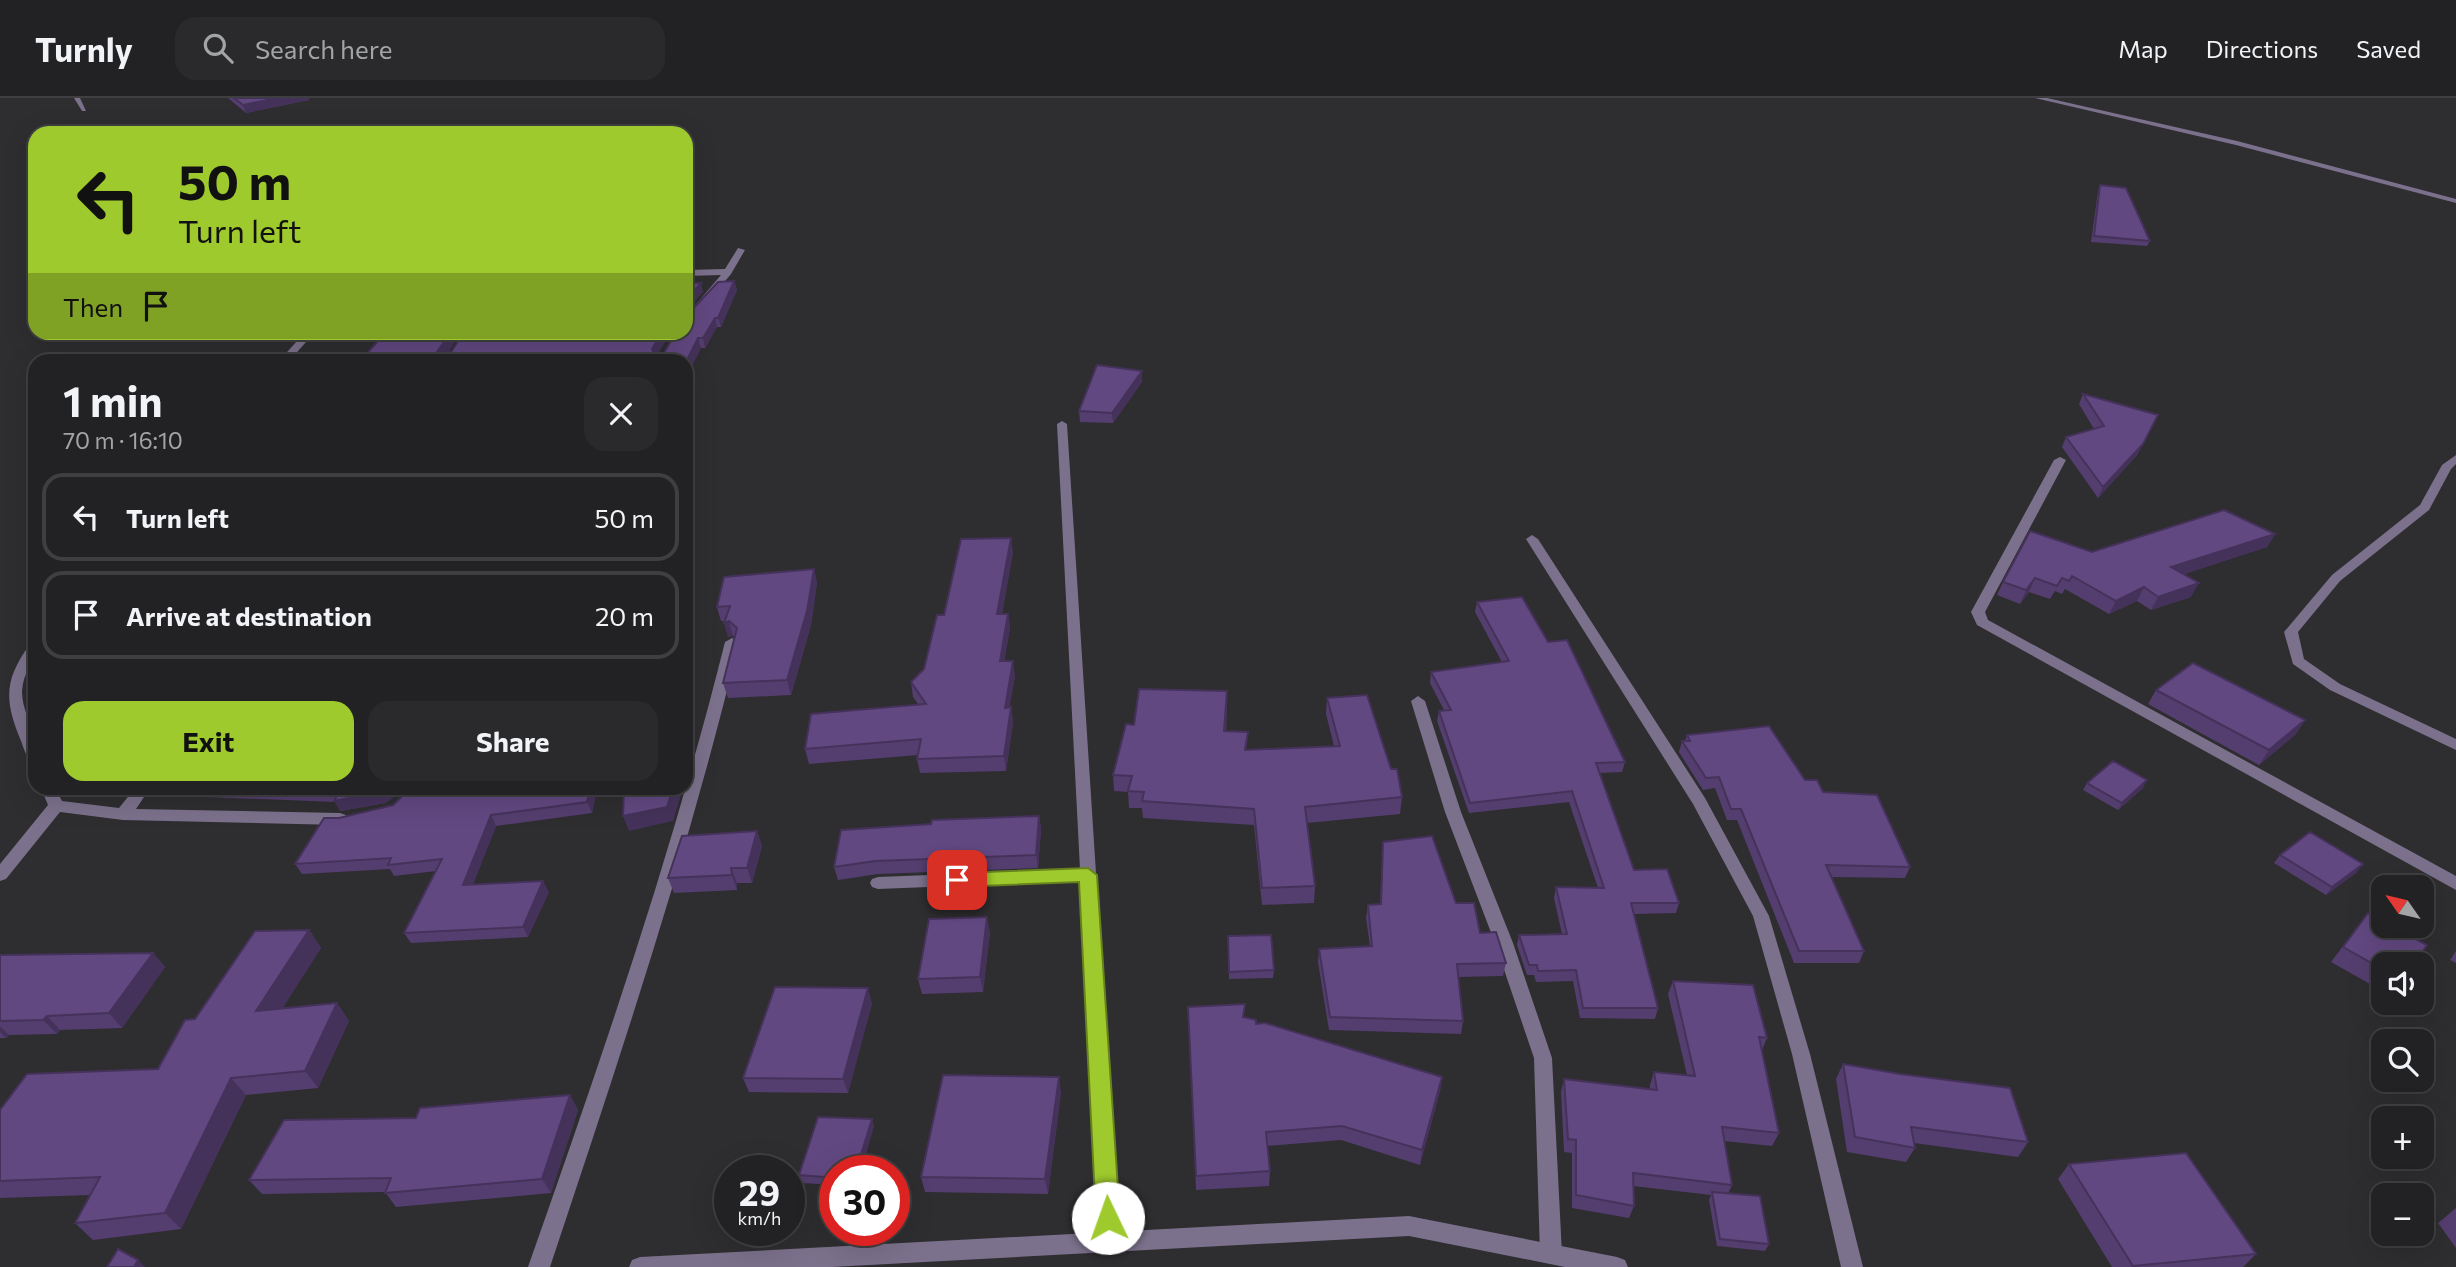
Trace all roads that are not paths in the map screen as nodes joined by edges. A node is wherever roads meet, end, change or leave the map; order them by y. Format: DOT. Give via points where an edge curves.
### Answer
graph roads {
  1 [pos="77,98"];
  2 [pos="2038,98"];
  3 [pos="84,110"];
  4 [pos="2456,201"];
  5 [pos="741,250"];
  6 [pos="693,272"];
  7 [pos="728,272"];
  8 [pos="693,312"];
  9 [pos="304,340"];
  10 [pos="291,354"];
  11 [pos="1062,424"];
  12 [pos="2456,458"];
  13 [pos="2060,460"];
  14 [pos="1532,539"];
  15 [pos="732,642"];
  16 [pos="28,656"];
  17 [pos="1418,701"];
  18 [pos="28,741"];
  19 [pos="2456,745"];
  20 [pos="51,795"];
  21 [pos="138,795"];
  22 [pos="56,806"];
  23 [pos="123,814"];
  24 [pos="357,817"];
  25 [pos="0,875"];
  26 [pos="1088,875"];
  27 [pos="878,883"];
  28 [pos="2456,884"];
  29 [pos="1110,1245"];
  30 [pos="1552,1254"];
  31 [pos="540,1267"];
  32 [pos="640,1267"];
  33 [pos="1617,1267"];
  34 [pos="1852,1267"];
  1 -- 3 [label="street"];
  2 -- 4 [label="street" via="2236,143"];
  5 -- 7 [label="street"];
  6 -- 7 [label="street"];
  7 -- 8 [label="street"];
  9 -- 10 [label="street"];
  11 -- 26 [label="street"];
  12 -- 19 [label="street" via="2446,467 2425,507 2336,578 2291,632 2298,661 2335,687"];
  13 -- 28 [label="street" via="1978,612 1982,622"];
  14 -- 34 [label="street" via="1700,802 1761,916 1801,1054"];
  15 -- 31 [label="street" via="704,761 646,955"];
  16 -- 18 [label="street" via="20,666 14,708"];
  17 -- 30 [label="street" via="1453,812 1544,1058"];
  20 -- 22 [label="street"];
  21 -- 23 [label="street"];
  22 -- 23 [label="street"];
  22 -- 25 [label="street"];
  23 -- 24 [label="street"];
  26 -- 27 [label="street"];
  26 -- 29 [label="street"];
  29 -- 30 [label="street" via="1409,1226"];
  29 -- 32 [label="street"];
  30 -- 33 [label="street"];
}
